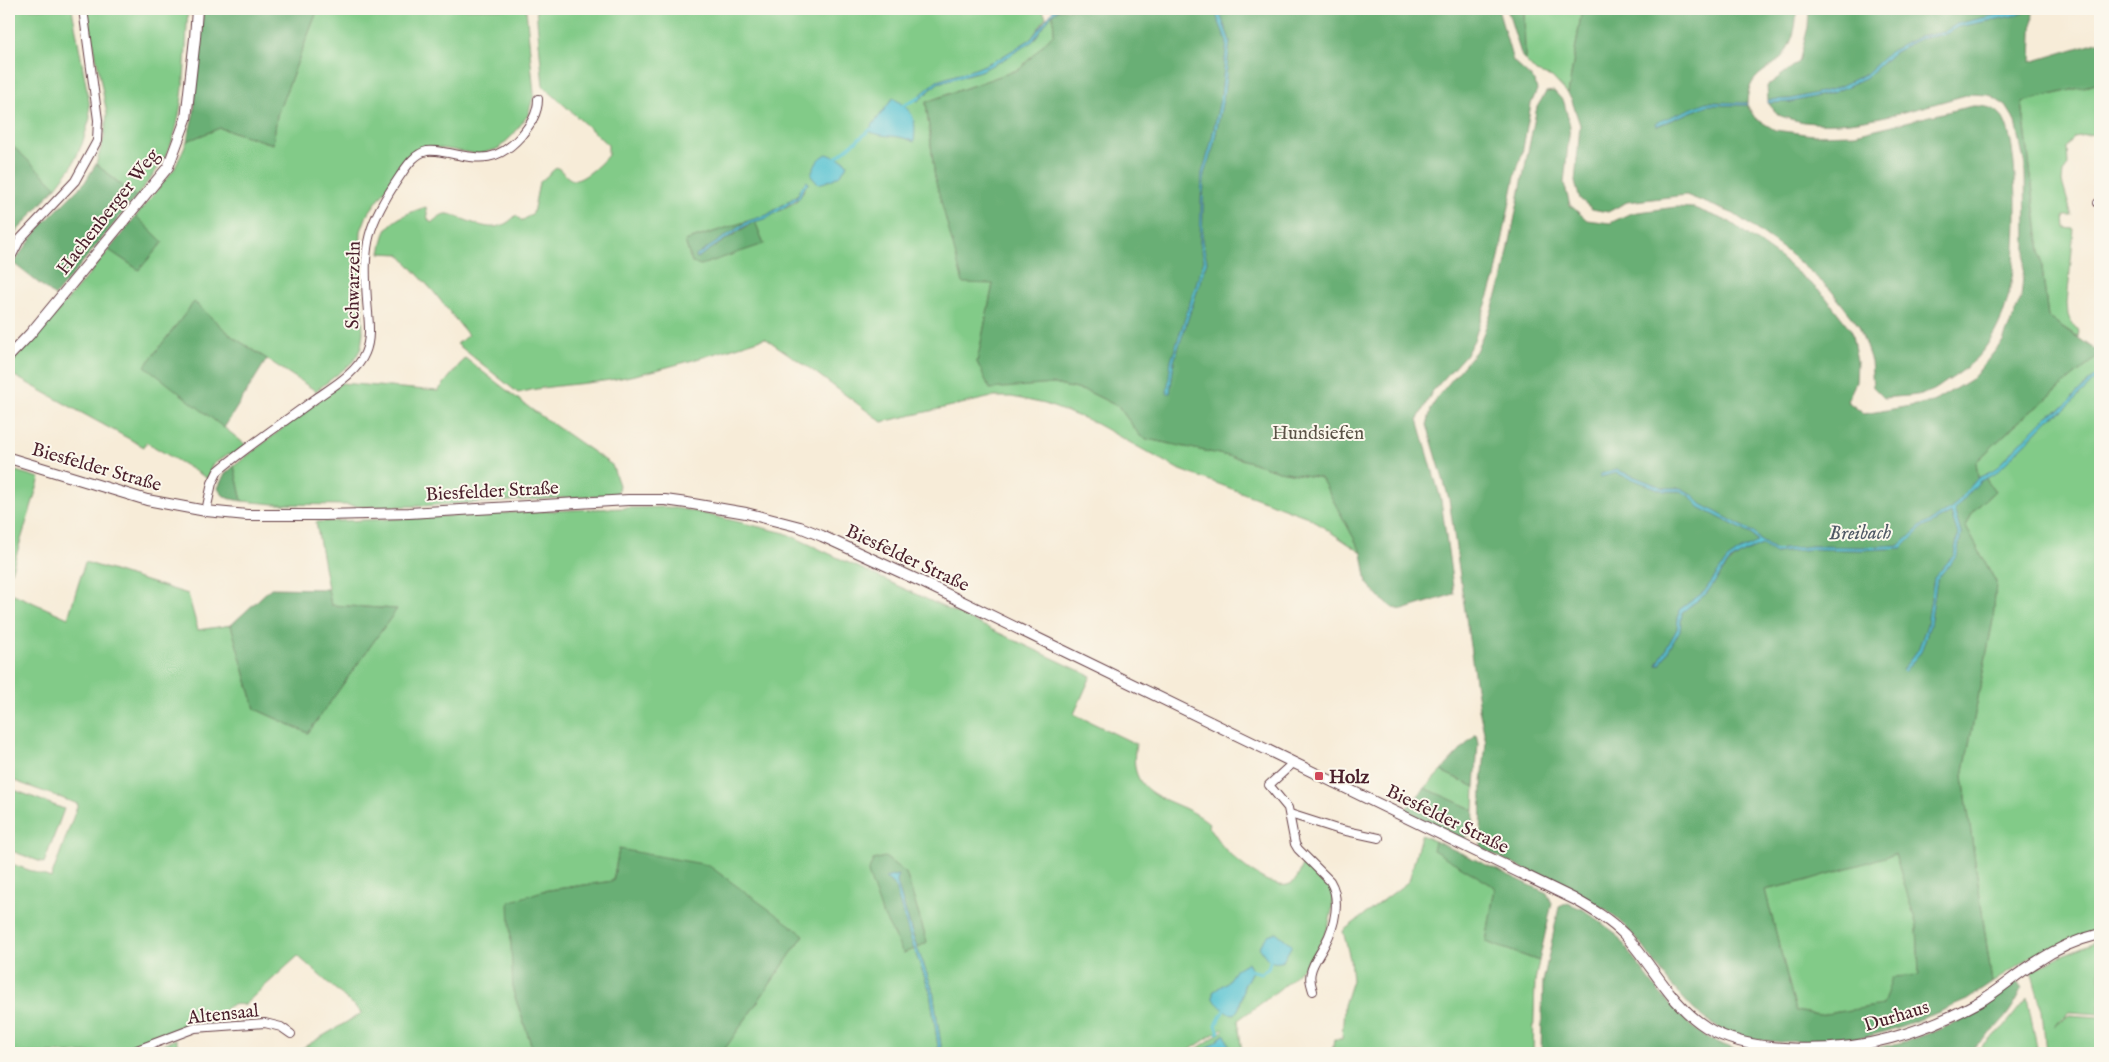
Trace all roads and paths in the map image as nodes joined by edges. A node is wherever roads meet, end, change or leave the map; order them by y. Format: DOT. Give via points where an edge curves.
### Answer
graph roads {
  1 [pos="83,9"];
  2 [pos="196,9"];
  3 [pos="538,99"];
  4 [pos="9,261"];
  5 [pos="9,356"];
  6 [pos="9,458"];
  7 [pos="206,511"];
  8 [pos="1294,763"];
  9 [pos="1290,814"];
  10 [pos="1379,838"];
  11 [pos="2100,934"];
  12 [pos="1313,991"];
  13 [pos="1688,1013"];
  14 [pos="291,1034"];
  15 [pos="129,1053"];
  1 -- 4 [label="street" via="98,120 97,141 75,182 21,238"];
  2 -- 5 [label="street, Hachenberger Weg" via="186,119 168,167"];
  3 -- 7 [label="street, Schwarzeln" via="537,111 527,129 498,156 478,158 428,151 414,158 382,205 369,234 365,260 368,338 362,360 218,471"];
  6 -- 7 [label="street, Biesfelder Straße" via="148,500"];
  7 -- 8 [label="street, Biesfelder Straße" via="247,515 409,513 665,500 777,520 822,536"];
  8 -- 9 [label="street" via="1269,786 1285,802"];
  8 -- 13 [label="street, Biesfelder Straße" via="1560,891 1602,915 1624,934"];
  9 -- 10 [label="street" via="1336,829"];
  9 -- 12 [label="street" via="1295,844 1330,881 1336,899 1330,933 1311,969"];
  11 -- 13 [label="street, Durhaus" via="2038,960 1972,1006 1891,1038 1820,1048 1759,1046 1724,1037"];
  14 -- 15 [label="street, Altensaal" via="265,1022 195,1028"];
}
